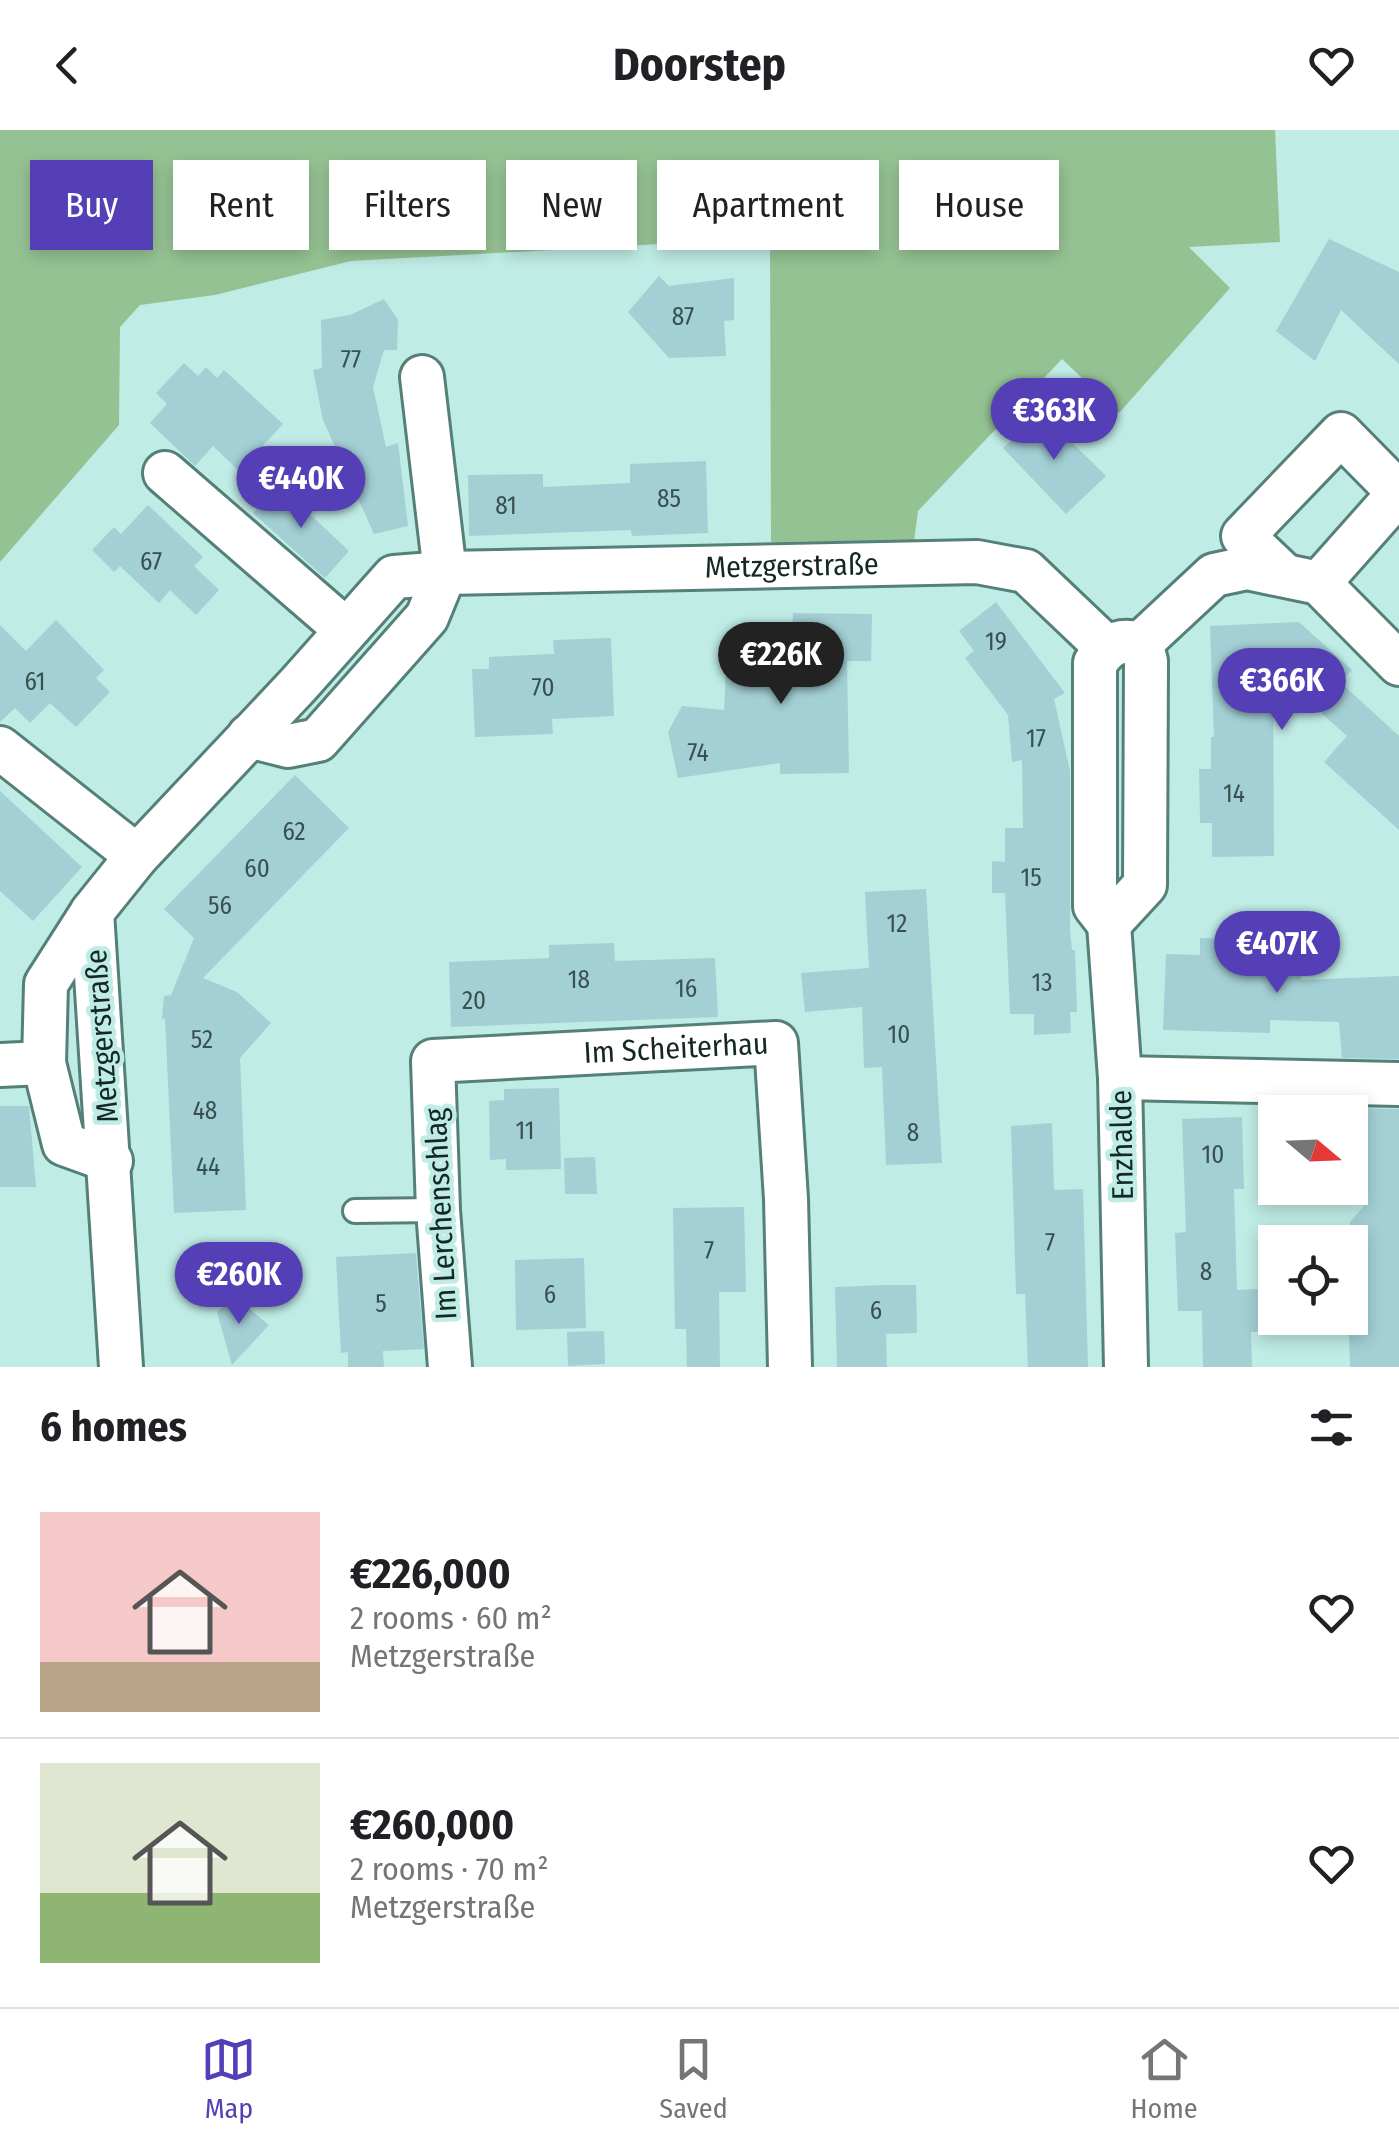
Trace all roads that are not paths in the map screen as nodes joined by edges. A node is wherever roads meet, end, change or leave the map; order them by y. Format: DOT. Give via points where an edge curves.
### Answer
graph roads {
  1 [pos="422,377"];
  2 [pos="164,473"];
  3 [pos="1399,493"];
  4 [pos="445,573"];
  5 [pos="1301,579"];
  6 [pos="345,629"];
  7 [pos="1124,646"];
  8 [pos="1399,664"];
  9 [pos="248,736"];
  10 [pos="0,748"];
  11 [pos="137,856"];
  12 [pos="92,912"];
  13 [pos="432,1061"];
  14 [pos="44,1063"];
  15 [pos="0,1065"];
  16 [pos="1120,1078"];
  17 [pos="1399,1084"];
  18 [pos="110,1162"];
  19 [pos="438,1210"];
  20 [pos="355,1211"];
  21 [pos="122,1367"];
  22 [pos="450,1367"];
  23 [pos="790,1367"];
  24 [pos="1126,1367"];
  1 -- 4 [label="street"];
  2 -- 6 [label="street"];
  3 -- 5 [label="street"];
  3 -- 5 [label="street" via="1341,434 1243,536"];
  4 -- 6 [label="street, Metzgerstraße" via="394,577"];
  4 -- 7 [label="street, Metzgerstraße" via="977,562 1026,572"];
  4 -- 9 [label="street" via="427,617 318,740 288,746"];
  5 -- 7 [label="street" via="1247,568 1214,576"];
  5 -- 8 [label="street"];
  6 -- 9 [label="street, Metzgerstraße"];
  7 -- 16 [label="street, Enzhalde" via="1146,662 1145,885 1109,924"];
  9 -- 11 [label="street, Metzgerstraße"];
  10 -- 11 [label="street"];
  11 -- 12 [label="street, Metzgerstraße"];
  12 -- 14 [label="street, Metzgerstraße" via="46,984"];
  12 -- 18 [label="street, Metzgerstraße"];
  13 -- 19 [label="street, Im Lerchenschlag"];
  13 -- 23 [label="street, Im Scheiterhau" via="776,1042"];
  14 -- 15 [label="street, Metzgerstraße"];
  14 -- 18 [label="street, Metzgerstraße" via="64,1144"];
  16 -- 17 [label="street"];
  16 -- 24 [label="street, Enzhalde"];
  18 -- 21 [label="street, Metzgerstraße"];
  19 -- 20 [label="lane"];
  19 -- 22 [label="street, Im Lerchenschlag"];
}
